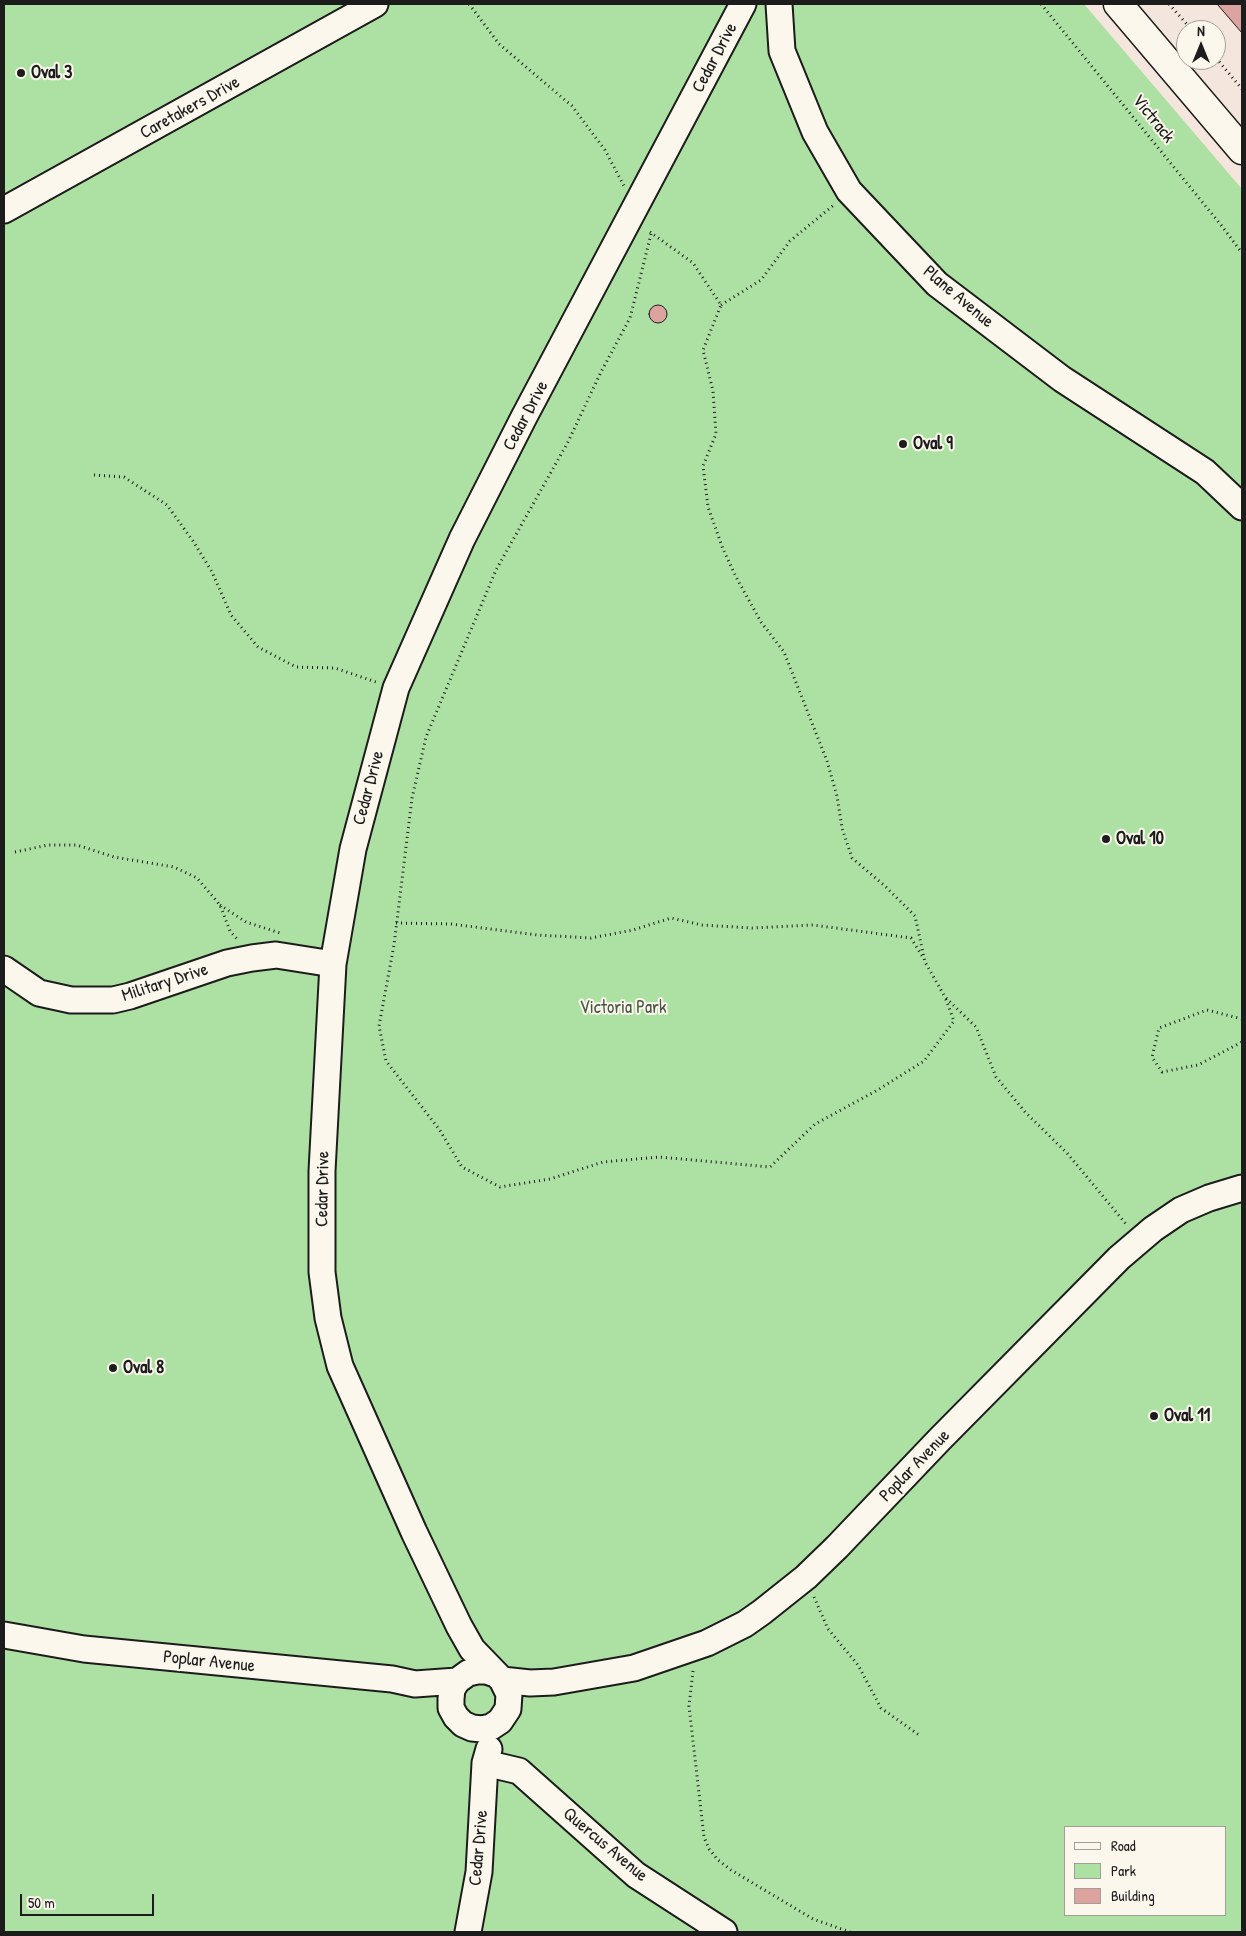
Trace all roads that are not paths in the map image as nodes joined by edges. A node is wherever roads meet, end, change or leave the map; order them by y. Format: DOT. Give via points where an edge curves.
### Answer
graph roads {
  1 [pos="375,4"];
  2 [pos="743,4"];
  3 [pos="779,4"];
  4 [pos="1118,4"];
  5 [pos="1242,150"];
  6 [pos="4,210"];
  7 [pos="1242,507"];
  8 [pos="333,964"];
  9 [pos="4,969"];
  10 [pos="1242,1188"];
  11 [pos="459,1626"];
  12 [pos="4,1635"];
  13 [pos="498,1677"];
  14 [pos="459,1680"];
  15 [pos="554,1682"];
  16 [pos="415,1684"];
  17 [pos="452,1708"];
  18 [pos="502,1719"];
  19 [pos="472,1728"];
  20 [pos="485,1763"];
  21 [pos="468,1932"];
  22 [pos="724,1932"];
  1 -- 6 [label="street, Caretakers Drive"];
  2 -- 8 [label="street, Cedar Drive" via="462,539 396,688 353,849"];
  3 -- 7 [label="street, Plane Avenue" via="782,51 815,132 849,191 937,284 1062,379 1205,472"];
  4 -- 5 [label="main road"];
  8 -- 9 [label="street, Military Drive" via="276,955 252,958 113,1000 71,1000 39,993"];
  8 -- 11 [label="street, Cedar Drive" via="322,1171 322,1272 328,1318 340,1366"];
  10 -- 15 [label="street, Poplar Avenue" via="1189,1206 1139,1240 837,1547 762,1612 707,1643 634,1668"];
  11 -- 13 [label="street, Cedar Drive" via="472,1649"];
  11 -- 14 [label="street, Cedar Drive"];
  12 -- 16 [label="street, Poplar Avenue" via="84,1649 392,1679"];
  13 -- 14 [label="street" via="477,1670"];
  13 -- 15 [label="street, Poplar Avenue" via="530,1683"];
  13 -- 18 [label="street" via="506,1686 509,1701"];
  14 -- 16 [label="street, Poplar Avenue"];
  14 -- 17 [label="street" via="452,1690"];
  15 -- 18 [label="street, Poplar Avenue" via="528,1694"];
  16 -- 17 [label="street, Poplar Avenue"];
  17 -- 19 [label="street" via="463,1724"];
  18 -- 19 [label="street" via="492,1727"];
  18 -- 20 [label="street, Cedar Drive"];
  19 -- 20 [label="street, Cedar Drive"];
  20 -- 21 [label="street, Cedar Drive" via="479,1872"];
  20 -- 22 [label="street, Quercus Avenue" via="519,1771 636,1875"];
}
